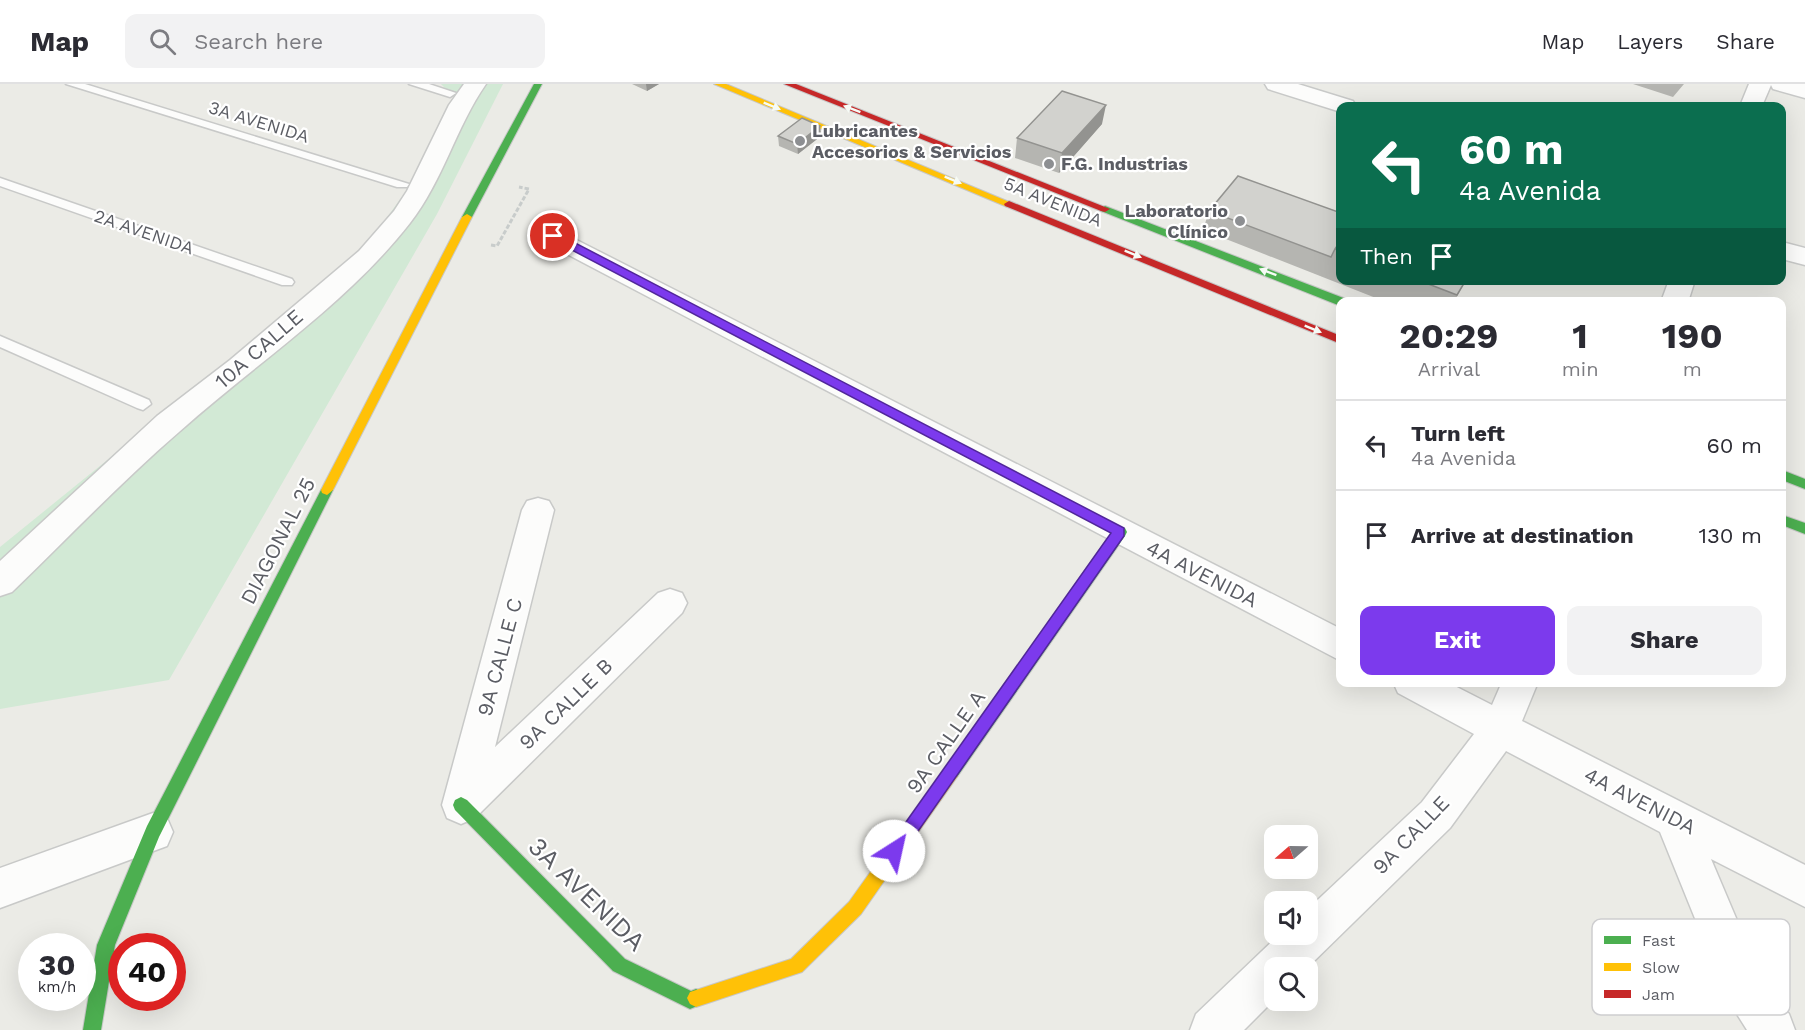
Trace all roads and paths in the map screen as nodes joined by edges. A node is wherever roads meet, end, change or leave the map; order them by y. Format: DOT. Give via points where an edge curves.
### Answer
graph roads {
  1 [pos="72,84"];
  2 [pos="415,84"];
  3 [pos="538,84"];
  4 [pos="718,84"];
  5 [pos="788,84"];
  6 [pos="1276,84"];
  7 [pos="1760,84"];
  8 [pos="1781,84"];
  9 [pos="463,88"];
  10 [pos="1805,90"];
  11 [pos="1753,102"];
  12 [pos="1336,103"];
  13 [pos="885,122"];
  14 [pos="859,142"];
  15 [pos="0,182"];
  16 [pos="402,184"];
  17 [pos="523,201"];
  18 [pos="553,236"];
  19 [pos="503,237"];
  20 [pos="1786,251"];
  21 [pos="1805,257"];
  22 [pos="287,282"];
  23 [pos="1336,300"];
  24 [pos="1336,338"];
  25 [pos="0,341"];
  26 [pos="143,404"];
  27 [pos="1786,477"];
  28 [pos="1805,484"];
  29 [pos="538,510"];
  30 [pos="1786,522"];
  31 [pos="1805,530"];
  32 [pos="1120,532"];
  33 [pos="0,582"];
  34 [pos="670,603"];
  35 [pos="1336,643"];
  36 [pos="1420,687"];
  37 [pos="1518,687"];
  38 [pos="1500,729"];
  39 [pos="461,805"];
  40 [pos="1674,819"];
  41 [pos="153,832"];
  42 [pos="1805,886"];
  43 [pos="0,888"];
  44 [pos="1716,919"];
  45 [pos="1288,957"];
  46 [pos="796,966"];
  47 [pos="1264,980"];
  48 [pos="1763,1015"];
  49 [pos="92,1030"];
  50 [pos="1212,1030"];
  51 [pos="1773,1030"];
  1 -- 16 [label="lane, 3A AVENIDA"];
  2 -- 9 [label="lane"];
  3 -- 41 [label="main road, DIAGONAL 25"];
  4 -- 14 [label="main road, 5A AVENIDA, one-way"];
  13 -- 5 [label="main road, 5A AVENIDA, one-way"];
  6 -- 12 [label="street"];
  7 -- 11 [label="street"];
  8 -- 10 [label="street"];
  9 -- 33 [label="street, 10A CALLE" via="460,105 419,191 368,257 168,424"];
  13 -- 14 [label="main road"];
  23 -- 13 [label="main road, 5A AVENIDA, one-way"];
  14 -- 24 [label="main road, 5A AVENIDA, one-way"];
  15 -- 22 [label="lane, 2A AVENIDA"];
  17 -- 19 [label="path"];
  18 -- 32 [label="street, 4A AVENIDA"];
  20 -- 21 [label="street"];
  25 -- 26 [label="lane"];
  27 -- 28 [label="main road"];
  29 -- 39 [label="street, 9A CALLE C"];
  30 -- 31 [label="main road"];
  32 -- 35 [label="street, 4A AVENIDA"];
  32 -- 46 [label="main road, 9A CALLE A" via="855,908"];
  34 -- 39 [label="street, 9A CALLE B"];
  36 -- 38 [label="street, 4A AVENIDA"];
  37 -- 38 [label="street, 9A CALLE"];
  38 -- 40 [label="street, 4A AVENIDA"];
  38 -- 45 [label="street, 9A CALLE" via="1436,815"];
  39 -- 46 [label="main road, 3A AVENIDA" via="619,964 690,1000"];
  40 -- 42 [label="street, 4A AVENIDA"];
  40 -- 44 [label="street"];
  41 -- 43 [label="street"];
  41 -- 49 [label="main road, DIAGONAL 25" via="106,945"];
  47 -- 50 [label="street, 9A CALLE"];
  48 -- 51 [label="street"];
}
